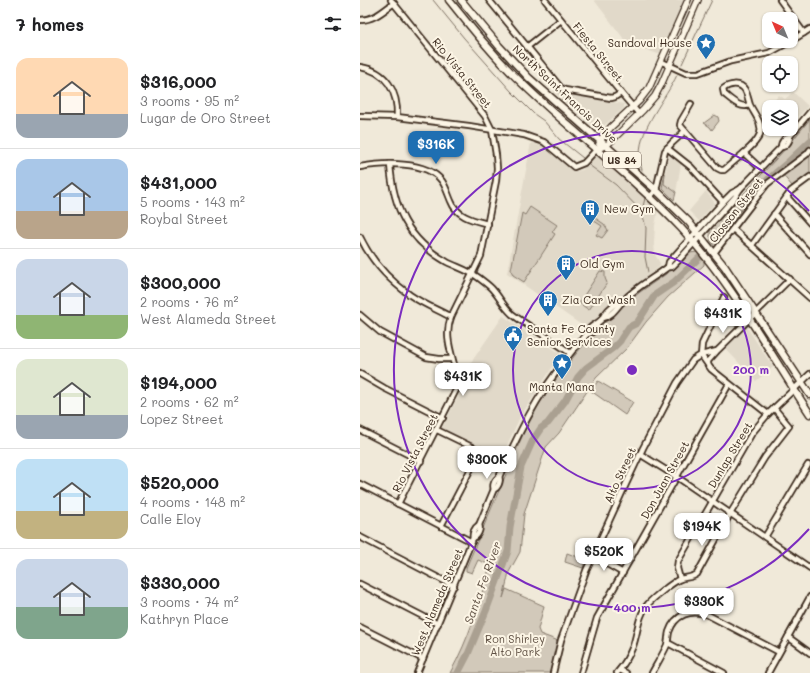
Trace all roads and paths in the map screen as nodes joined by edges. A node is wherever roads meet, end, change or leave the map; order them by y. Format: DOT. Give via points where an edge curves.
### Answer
graph roads {
  1 [pos="449,0"];
  2 [pos="461,0"];
  3 [pos="489,0"];
  4 [pos="545,0"];
  5 [pos="688,0"];
  6 [pos="698,0"];
  7 [pos="780,0"];
  8 [pos="393,2"];
  9 [pos="360,20"];
  10 [pos="561,20"];
  11 [pos="810,29"];
  12 [pos="804,32"];
  13 [pos="798,36"];
  14 [pos="528,47"];
  15 [pos="779,48"];
  16 [pos="662,62"];
  17 [pos="670,65"];
  18 [pos="360,67"];
  19 [pos="620,93"];
  20 [pos="691,104"];
  21 [pos="750,105"];
  22 [pos="632,107"];
  23 [pos="810,112"];
  24 [pos="639,114"];
  25 [pos="360,116"];
  26 [pos="397,117"];
  27 [pos="492,130"];
  28 [pos="685,131"];
  29 [pos="603,143"];
  30 [pos="667,148"];
  31 [pos="810,150"];
  32 [pos="595,152"];
  33 [pos="744,153"];
  34 [pos="390,164"];
  35 [pos="360,167"];
  36 [pos="761,169"];
  37 [pos="810,177"];
  38 [pos="740,189"];
  39 [pos="656,190"];
  40 [pos="650,197"];
  41 [pos="786,197"];
  42 [pos="722,202"];
  43 [pos="774,214"];
  44 [pos="810,223"];
  45 [pos="488,224"];
  46 [pos="733,229"];
  47 [pos="698,234"];
  48 [pos="360,237"];
  49 [pos="692,240"];
  50 [pos="752,245"];
  51 [pos="714,253"];
  52 [pos="810,254"];
  53 [pos="472,274"];
  54 [pos="790,279"];
  55 [pos="724,297"];
  56 [pos="810,298"];
  57 [pos="756,312"];
  58 [pos="360,315"];
  59 [pos="451,317"];
  60 [pos="749,319"];
  61 [pos="717,351"];
  62 [pos="570,353"];
  63 [pos="701,355"];
  64 [pos="452,359"];
  65 [pos="708,365"];
  66 [pos="360,374"];
  67 [pos="810,374"];
  68 [pos="802,382"];
  69 [pos="729,384"];
  70 [pos="794,390"];
  71 [pos="810,395"];
  72 [pos="774,408"];
  73 [pos="768,414"];
  74 [pos="810,414"];
  75 [pos="443,418"];
  76 [pos="360,430"];
  77 [pos="437,430"];
  78 [pos="640,454"];
  79 [pos="421,461"];
  80 [pos="808,466"];
  81 [pos="677,477"];
  82 [pos="360,484"];
  83 [pos="712,501"];
  84 [pos="398,504"];
  85 [pos="730,514"];
  86 [pos="441,526"];
  87 [pos="360,537"];
  88 [pos="765,537"];
  89 [pos="473,540"];
  90 [pos="593,556"];
  91 [pos="810,568"];
  92 [pos="623,573"];
  93 [pos="680,579"];
  94 [pos="360,584"];
  95 [pos="454,586"];
  96 [pos="810,597"];
  97 [pos="438,624"];
  98 [pos="360,627"];
  99 [pos="788,637"];
  100 [pos="668,643"];
  101 [pos="779,652"];
  102 [pos="810,653"];
  103 [pos="423,659"];
  104 [pos="619,671"];
  105 [pos="417,673"];
  106 [pos="554,673"];
  107 [pos="581,673"];
  108 [pos="626,673"];
  109 [pos="652,673"];
  110 [pos="724,673"];
  111 [pos="768,673"];
  1 -- 32 [label="highway, North Saint Francis Drive / US 84" via="509,71"];
  2 -- 29 [label="highway, North Saint Francis Drive / US 84" via="519,68"];
  3 -- 14 [label="street"];
  4 -- 10 [label="street, Fiesta Street"];
  5 -- 16 [label="main road"];
  6 -- 17 [label="main road"];
  7 -- 12 [label="street"];
  8 -- 9 [label="street" via="377,16"];
  8 -- 27 [label="street, Rio Vista Street" via="485,116"];
  10 -- 14 [label="street"];
  10 -- 19 [label="street, Fiesta Street"];
  11 -- 12 [label="street"];
  12 -- 13 [label="street"];
  14 -- 19 [label="street" via="565,90 611,98"];
  15 -- 17 [label="street" via="764,54 731,60 698,73 686,72"];
  16 -- 17 [label="street"];
  16 -- 22 [label="main road" via="650,88"];
  17 -- 24 [label="main road" via="658,91"];
  18 -- 26 [label="street" via="376,72 388,82 396,100"];
  19 -- 22 [label="street, Fiesta Street"];
  20 -- 28 [label="street" via="680,123"];
  21 -- 21 [label="street" via="745,90 740,86 731,85 723,89 724,94 740,106"];
  21 -- 33 [label="street" via="759,122 760,132 755,142"];
  22 -- 24 [label="street, Fiesta Street"];
  22 -- 29 [label="main road" via="610,127"];
  23 -- 36 [label="street, West Alameda Street"];
  24 -- 29 [label="main road"];
  25 -- 26 [label="street"];
  26 -- 27 [label="street"];
  27 -- 32 [label="street" via="538,140 574,167 584,163"];
  27 -- 45 [label="street, Rio Vista Street" via="497,168"];
  28 -- 30 [label="street"];
  28 -- 33 [label="street" via="721,170 728,168"];
  29 -- 32 [label="main road"];
  29 -- 39 [label="highway, North Saint Francis Drive / US 84"];
  30 -- 39 [label="street" via="662,158"];
  30 -- 42 [label="street" via="691,167"];
  31 -- 46 [label="street, Closson Street" via="767,184"];
  32 -- 40 [label="highway, North Saint Francis Drive / US 84"];
  33 -- 36 [label="street"];
  34 -- 35 [label="street"];
  34 -- 45 [label="street" via="418,167 432,172 444,184 459,213 469,219"];
  34 -- 53 [label="street" via="395,202 406,224 433,253"];
  36 -- 38 [label="street, West Alameda Street"];
  37 -- 41 [label="street"];
  38 -- 42 [label="street, West Alameda Street"];
  38 -- 47 [label="street, West Alameda Street"];
  39 -- 40 [label="street"];
  39 -- 47 [label="highway, North Saint Francis Drive / US 84"];
  40 -- 49 [label="highway, North Saint Francis Drive / US 84"];
  41 -- 43 [label="street"];
  41 -- 44 [label="street"];
  42 -- 47 [label="street, West Alameda Street"];
  43 -- 50 [label="street"];
  43 -- 52 [label="street"];
  45 -- 53 [label="street, Rio Vista Street" via="481,256"];
  46 -- 50 [label="street"];
  46 -- 51 [label="street, Closson Street"];
  47 -- 49 [label="street, West Alameda Street"];
  47 -- 51 [label="highway, US 84"];
  48 -- 59 [label="street" via="377,264 393,281 411,296"];
  49 -- 60 [label="highway, US 84"];
  49 -- 62 [label="street, West Alameda Street" via="669,262 668,267 604,314"];
  50 -- 54 [label="street"];
  51 -- 57 [label="highway, US 84"];
  53 -- 59 [label="street, Rio Vista Street"];
  53 -- 62 [label="street" via="492,289 512,314"];
  54 -- 56 [label="street"];
  54 -- 57 [label="street"];
  55 -- 63 [label="street" via="702,344"];
  57 -- 60 [label="street"];
  57 -- 68 [label="highway, US 84"];
  58 -- 64 [label="street" via="380,332 426,356"];
  59 -- 64 [label="street, Rio Vista Street" via="448,332"];
  60 -- 61 [label="street"];
  60 -- 70 [label="highway, US 84"];
  61 -- 63 [label="street"];
  61 -- 65 [label="street" via="708,361"];
  62 -- 89 [label="street, West Alameda Street" via="528,414 496,479 479,526 475,528"];
  63 -- 65 [label="street"];
  63 -- 78 [label="street, Alto Street" via="693,360 677,383"];
  64 -- 75 [label="street, Rio Vista Street" via="456,390"];
  65 -- 69 [label="street"];
  66 -- 75 [label="street"];
  67 -- 68 [label="street, Dunlap Street"];
  68 -- 70 [label="street, Dunlap Street"];
  68 -- 71 [label="highway, US 84"];
  69 -- 73 [label="street"];
  69 -- 81 [label="street, Don Juan Street"];
  70 -- 72 [label="street, Dunlap Street"];
  70 -- 74 [label="highway, US 84"];
  72 -- 73 [label="street, Dunlap Street"];
  72 -- 85 [label="street" via="789,426 765,457"];
  73 -- 83 [label="street, Dunlap Street" via="752,433"];
  75 -- 77 [label="street, Rio Vista Street"];
  76 -- 79 [label="street"];
  77 -- 79 [label="street, Rio Vista Street"];
  77 -- 86 [label="street" via="472,447 476,455"];
  78 -- 81 [label="street"];
  78 -- 90 [label="street, Alto Street"];
  79 -- 84 [label="street, Rio Vista Street"];
  80 -- 88 [label="street"];
  81 -- 83 [label="street"];
  81 -- 92 [label="street, Don Juan Street"];
  82 -- 84 [label="street"];
  83 -- 85 [label="street"];
  83 -- 93 [label="street, Dunlap Street" via="678,561"];
  84 -- 86 [label="street"];
  85 -- 88 [label="street"];
  85 -- 93 [label="street" via="697,574"];
  86 -- 89 [label="street"];
  87 -- 95 [label="street"];
  88 -- 91 [label="street"];
  89 -- 95 [label="street, West Alameda Street"];
  90 -- 92 [label="street"];
  90 -- 106 [label="street, Alto Street" via="561,640"];
  92 -- 107 [label="street, Don Juan Street" via="597,618"];
  93 -- 104 [label="street" via="649,602 645,608 633,646"];
  94 -- 97 [label="street"];
  95 -- 97 [label="street, West Alameda Street"];
  96 -- 99 [label="street"];
  97 -- 103 [label="street, West Alameda Street"];
  98 -- 103 [label="street"];
  99 -- 101 [label="street"];
  99 -- 102 [label="street"];
  100 -- 101 [label="street" via="668,634 676,620 688,613 699,612"];
  100 -- 109 [label="street"];
  100 -- 110 [label="street"];
  101 -- 111 [label="street"];
  103 -- 105 [label="street, West Alameda Street"];
  104 -- 108 [label="street"];
}
